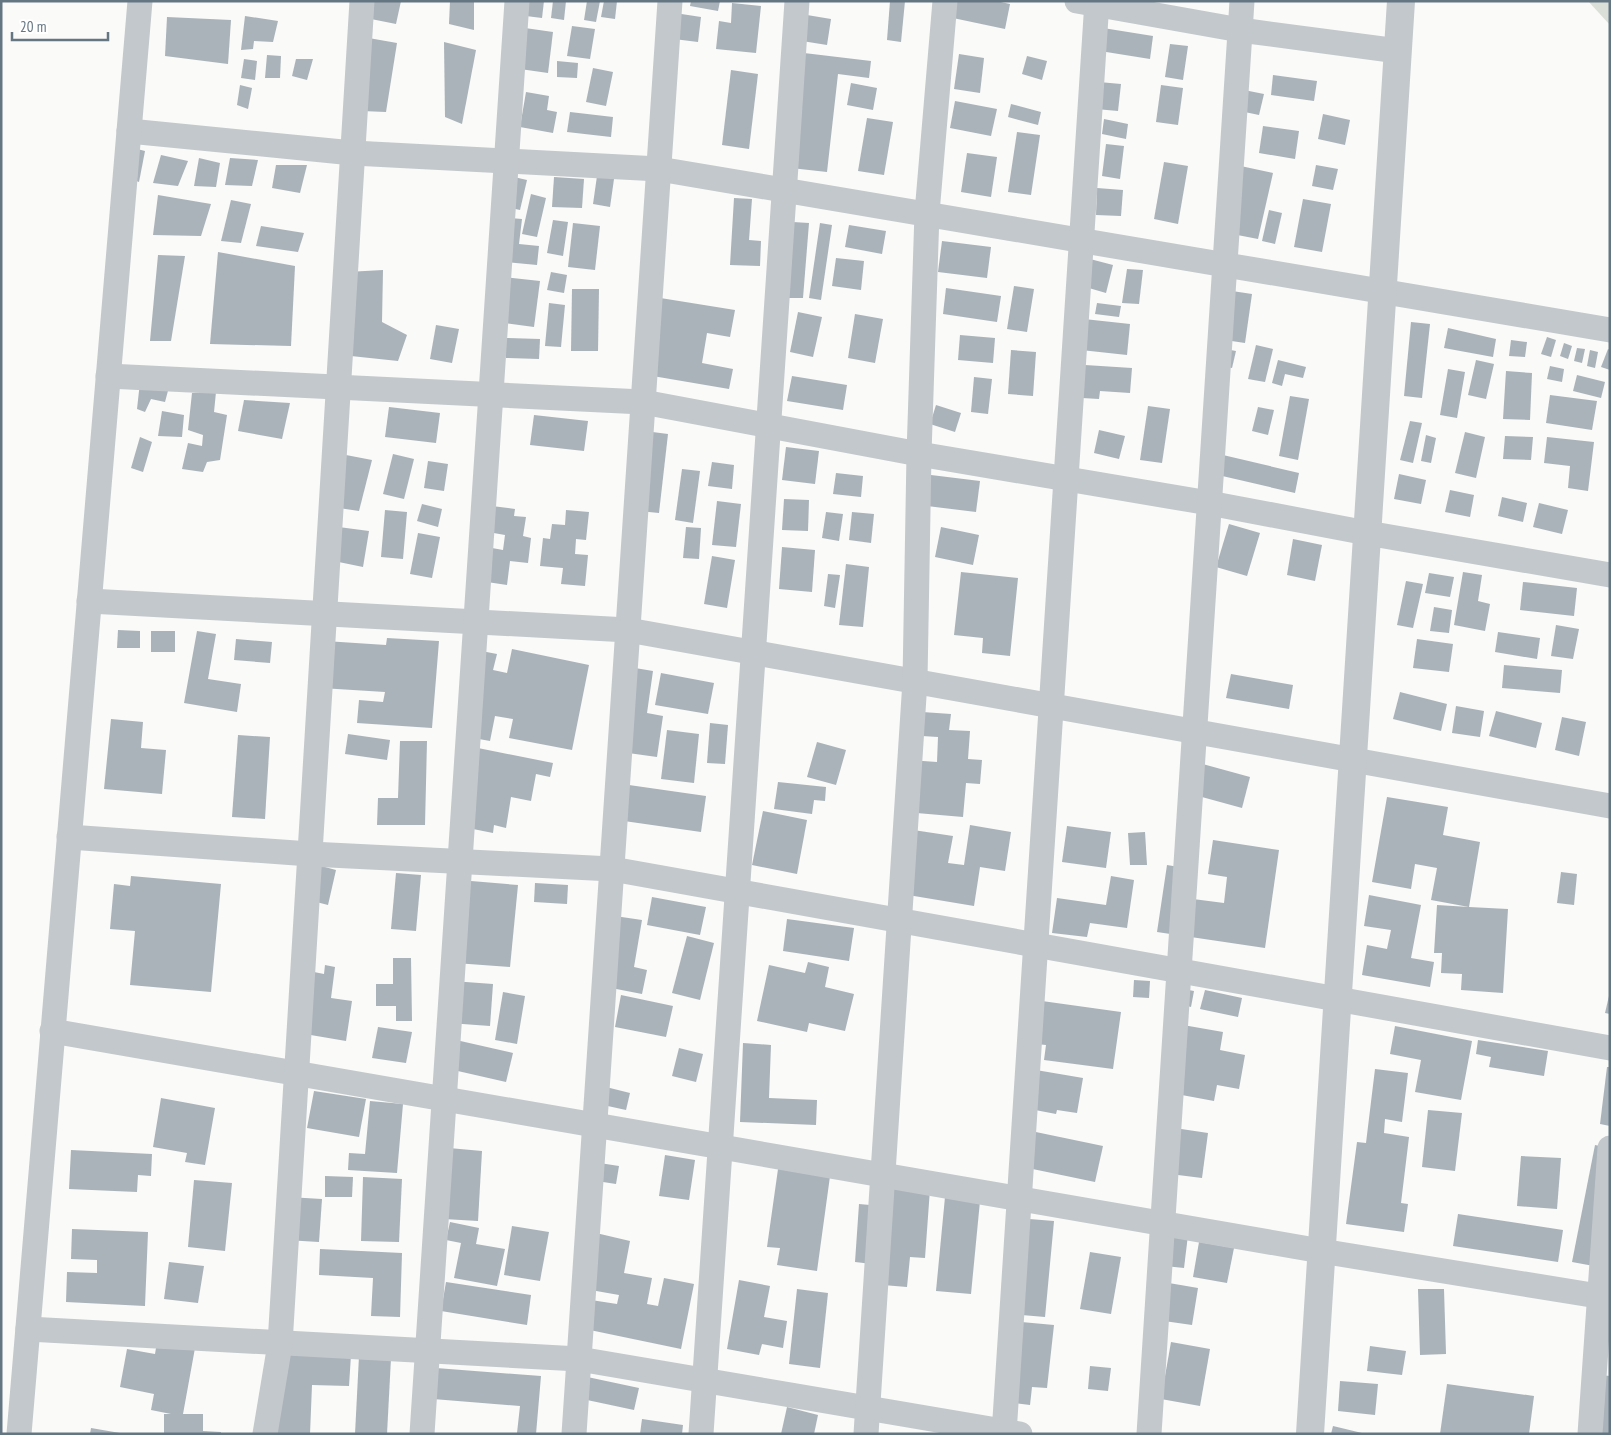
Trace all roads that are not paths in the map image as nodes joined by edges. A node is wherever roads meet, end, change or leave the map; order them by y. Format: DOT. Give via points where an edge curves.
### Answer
graph roads {
  1 [pos="140,1"];
  2 [pos="362,1"];
  3 [pos="518,1"];
  4 [pos="670,1"];
  5 [pos="797,1"];
  6 [pos="945,1"];
  7 [pos="1242,1"];
  8 [pos="1401,1"];
  9 [pos="1090,2"];
  10 [pos="1240,30"];
  11 [pos="1398,51"];
  12 [pos="129,131"];
  13 [pos="353,153"];
  14 [pos="507,161"];
  15 [pos="659,168"];
  16 [pos="784,190"];
  17 [pos="928,212"];
  18 [pos="1082,240"];
  19 [pos="1225,264"];
  20 [pos="1382,293"];
  21 [pos="1610,330"];
  22 [pos="108,376"];
  23 [pos="339,387"];
  24 [pos="491,394"];
  25 [pos="643,402"];
  26 [pos="768,424"];
  27 [pos="919,454"];
  28 [pos="1066,478"];
  29 [pos="1210,503"];
  30 [pos="1367,534"];
  31 [pos="1610,575"];
  32 [pos="89,601"];
  33 [pos="325,615"];
  34 [pos="476,622"];
  35 [pos="628,630"];
  36 [pos="753,652"];
  37 [pos="915,681"];
  38 [pos="1051,706"];
  39 [pos="1195,732"];
  40 [pos="1352,762"];
  41 [pos="1610,806"];
  42 [pos="69,837"];
  43 [pos="310,854"];
  44 [pos="460,862"];
  45 [pos="612,869"];
  46 [pos="737,891"];
  47 [pos="899,921"];
  48 [pos="1036,945"];
  49 [pos="1179,971"];
  50 [pos="1337,1001"];
  51 [pos="52,1031"];
  52 [pos="1610,1048"];
  53 [pos="296,1073"];
  54 [pos="444,1099"];
  55 [pos="594,1124"];
  56 [pos="720,1146"];
  57 [pos="1610,1148"];
  58 [pos="883,1174"];
  59 [pos="1020,1197"];
  60 [pos="1163,1222"];
  61 [pos="1321,1251"];
  62 [pos="1605,1297"];
  63 [pos="28,1329"];
  64 [pos="280,1344"];
  65 [pos="427,1352"];
  66 [pos="579,1359"];
  67 [pos="704,1380"];
  68 [pos="868,1408"];
  69 [pos="1010,1433"];
  70 [pos="19,1434"];
  71 [pos="265,1434"];
  72 [pos="422,1434"];
  73 [pos="574,1434"];
  74 [pos="700,1434"];
  75 [pos="866,1434"];
  76 [pos="1149,1434"];
  77 [pos="1310,1434"];
  78 [pos="1590,1434"];
  1 -- 12 [label="street"];
  2 -- 13 [label="street"];
  3 -- 14 [label="street"];
  4 -- 15 [label="street"];
  5 -- 16 [label="street"];
  6 -- 17 [label="street"];
  7 -- 10 [label="street"];
  8 -- 11 [label="street"];
  9 -- 10 [label="street"];
  9 -- 18 [label="street"];
  10 -- 11 [label="street"];
  10 -- 19 [label="street"];
  11 -- 20 [label="street"];
  12 -- 13 [label="street"];
  12 -- 22 [label="street"];
  13 -- 14 [label="street"];
  13 -- 23 [label="street"];
  14 -- 15 [label="street"];
  14 -- 24 [label="street"];
  15 -- 16 [label="street"];
  15 -- 25 [label="street"];
  16 -- 17 [label="street"];
  16 -- 26 [label="street"];
  17 -- 18 [label="street"];
  17 -- 27 [label="street"];
  18 -- 19 [label="street"];
  18 -- 28 [label="street"];
  19 -- 20 [label="street"];
  19 -- 29 [label="street"];
  20 -- 21 [label="street"];
  20 -- 30 [label="street"];
  22 -- 23 [label="street"];
  22 -- 32 [label="street"];
  23 -- 24 [label="street"];
  23 -- 33 [label="street"];
  24 -- 25 [label="street"];
  24 -- 34 [label="street"];
  25 -- 26 [label="street"];
  25 -- 35 [label="street"];
  26 -- 27 [label="street"];
  26 -- 36 [label="street"];
  27 -- 28 [label="street"];
  27 -- 37 [label="street"];
  28 -- 29 [label="street"];
  28 -- 38 [label="street"];
  29 -- 30 [label="street"];
  29 -- 39 [label="street"];
  30 -- 31 [label="street"];
  30 -- 40 [label="street"];
  32 -- 33 [label="street"];
  32 -- 42 [label="street"];
  33 -- 34 [label="street"];
  33 -- 43 [label="street"];
  34 -- 35 [label="street"];
  34 -- 44 [label="street"];
  35 -- 36 [label="street"];
  35 -- 45 [label="street"];
  36 -- 37 [label="street"];
  36 -- 46 [label="street"];
  37 -- 38 [label="street"];
  37 -- 47 [label="street"];
  38 -- 39 [label="street"];
  38 -- 48 [label="street"];
  39 -- 40 [label="street"];
  39 -- 49 [label="street"];
  40 -- 41 [label="street"];
  40 -- 50 [label="street"];
  42 -- 43 [label="street"];
  42 -- 51 [label="street"];
  43 -- 44 [label="street"];
  43 -- 53 [label="street"];
  44 -- 45 [label="street"];
  44 -- 54 [label="street"];
  45 -- 46 [label="street"];
  45 -- 55 [label="street"];
  46 -- 47 [label="street"];
  46 -- 56 [label="street"];
  47 -- 48 [label="street"];
  47 -- 58 [label="street"];
  48 -- 49 [label="street"];
  48 -- 59 [label="street"];
  49 -- 50 [label="street"];
  49 -- 60 [label="street"];
  50 -- 52 [label="street"];
  50 -- 61 [label="street"];
  51 -- 53 [label="street"];
  51 -- 63 [label="street"];
  53 -- 54 [label="street"];
  53 -- 64 [label="street"];
  54 -- 55 [label="street"];
  54 -- 65 [label="street"];
  55 -- 56 [label="street"];
  55 -- 66 [label="street"];
  56 -- 58 [label="street"];
  56 -- 67 [label="street"];
  57 -- 62 [label="street"];
  58 -- 59 [label="street"];
  58 -- 68 [label="street"];
  59 -- 60 [label="street"];
  59 -- 69 [label="street"];
  60 -- 61 [label="street"];
  60 -- 76 [label="street"];
  61 -- 62 [label="street"];
  61 -- 77 [label="street"];
  62 -- 78 [label="street"];
  63 -- 64 [label="street"];
  63 -- 70 [label="street"];
  64 -- 65 [label="street"];
  64 -- 71 [label="street"];
  65 -- 66 [label="street"];
  65 -- 72 [label="street"];
  66 -- 67 [label="street"];
  66 -- 73 [label="street"];
  67 -- 68 [label="street"];
  67 -- 74 [label="street"];
  68 -- 69 [label="street"];
  68 -- 75 [label="street"];
}
